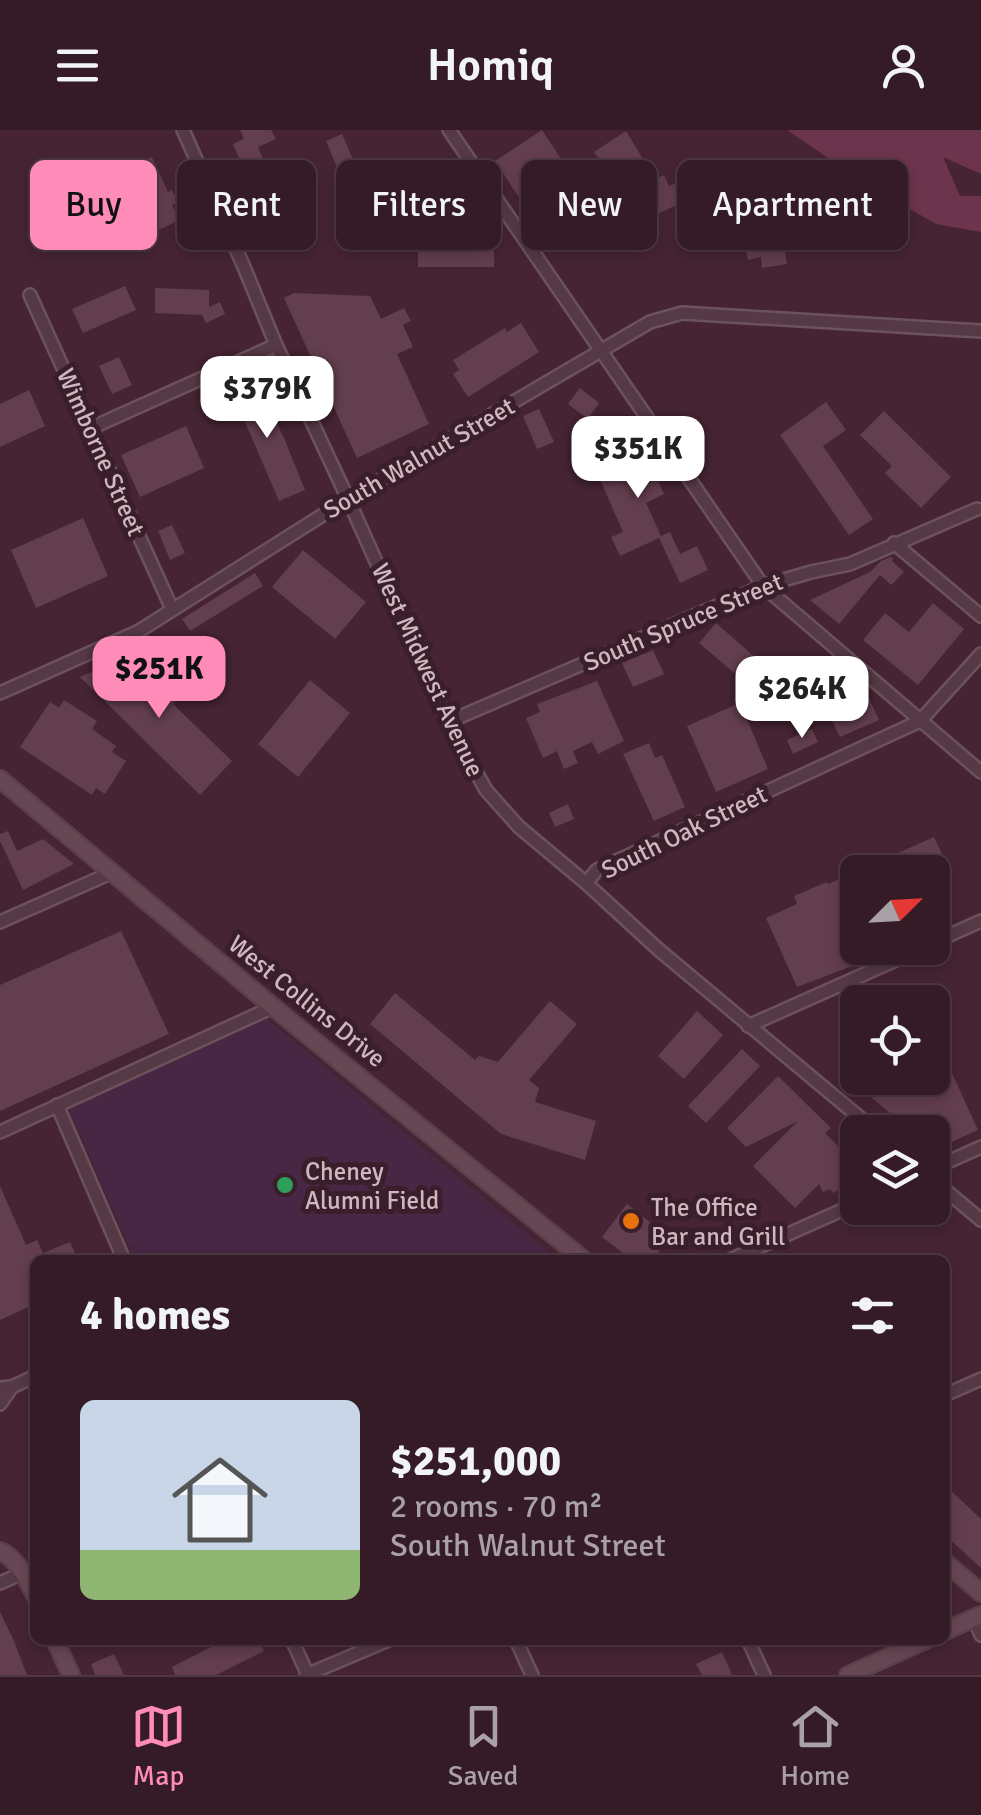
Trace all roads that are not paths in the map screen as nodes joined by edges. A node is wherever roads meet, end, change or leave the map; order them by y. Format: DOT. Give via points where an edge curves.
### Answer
graph roads {
  1 [pos="183,130"];
  2 [pos="449,130"];
  3 [pos="30,294"];
  4 [pos="981,331"];
  5 [pos="276,344"];
  6 [pos="601,352"];
  7 [pos="91,428"];
  8 [pos="348,499"];
  9 [pos="976,508"];
  10 [pos="894,543"];
  11 [pos="763,586"];
  12 [pos="172,609"];
  13 [pos="981,616"];
  14 [pos="981,654"];
  15 [pos="0,693"];
  16 [pos="920,721"];
  17 [pos="448,722"];
  18 [pos="981,772"];
  19 [pos="0,779"];
  20 [pos="112,872"];
  21 [pos="586,883"];
  22 [pos="981,921"];
  23 [pos="0,922"];
  24 [pos="950,935"];
  25 [pos="884,965"];
  26 [pos="273,1007"];
  27 [pos="748,1026"];
  28 [pos="57,1105"];
  29 [pos="856,1115"];
  30 [pos="0,1132"];
  31 [pos="981,1147"];
  32 [pos="950,1161"];
  33 [pos="950,1194"];
  34 [pos="840,1211"];
  35 [pos="981,1220"];
  36 [pos="122,1255"];
  37 [pos="578,1255"];
  38 [pos="741,1255"];
  39 [pos="30,1378"];
  40 [pos="981,1379"];
  41 [pos="6,1388"];
  42 [pos="950,1392"];
  43 [pos="0,1404"];
  44 [pos="0,1551"];
  45 [pos="950,1566"];
  46 [pos="23,1573"];
  47 [pos="0,1584"];
  48 [pos="30,1586"];
  49 [pos="981,1593"];
  50 [pos="978,1617"];
  51 [pos="950,1630"];
  52 [pos="981,1635"];
  53 [pos="57,1645"];
  54 [pos="294,1645"];
  55 [pos="377,1645"];
  56 [pos="518,1645"];
  57 [pos="750,1645"];
  58 [pos="915,1645"];
  59 [pos="71,1675"];
  60 [pos="307,1675"];
  61 [pos="532,1675"];
  62 [pos="764,1675"];
  63 [pos="848,1675"];
  1 -- 5 [label="street, West Midwest Avenue"];
  2 -- 6 [label="street"];
  3 -- 7 [label="street, Wimborne Street"];
  4 -- 6 [label="street, South Walnut Street" via="682,313 650,322"];
  5 -- 7 [label="street"];
  5 -- 8 [label="street, West Midwest Avenue"];
  6 -- 8 [label="street, South Walnut Street"];
  6 -- 11 [label="street"];
  7 -- 12 [label="street, Wimborne Street"];
  8 -- 12 [label="street, South Walnut Street"];
  8 -- 17 [label="street, West Midwest Avenue"];
  9 -- 10 [label="street, South Spruce Street"];
  10 -- 11 [label="street, South Spruce Street" via="850,564"];
  10 -- 13 [label="street"];
  11 -- 16 [label="street"];
  11 -- 17 [label="street, South Spruce Street"];
  12 -- 15 [label="street, South Walnut Street"];
  14 -- 16 [label="street, South Oak Street"];
  16 -- 18 [label="street"];
  16 -- 21 [label="street, South Oak Street" via="598,870"];
  17 -- 21 [label="street, West Midwest Avenue" via="502,811"];
  19 -- 20 [label="main road, West Collins Drive"];
  20 -- 23 [label="street"];
  20 -- 26 [label="main road, West Collins Drive"];
  21 -- 27 [label="street, West Midwest Avenue"];
  22 -- 24 [label="street"];
  25 -- 27 [label="street"];
  26 -- 28 [label="street"];
  26 -- 37 [label="main road, West Collins Drive"];
  27 -- 29 [label="street, West Midwest Avenue"];
  28 -- 30 [label="street"];
  28 -- 36 [label="street"];
  31 -- 32 [label="street"];
  33 -- 35 [label="street"];
  34 -- 38 [label="street"];
  39 -- 41 [label="street"];
  40 -- 42 [label="street"];
  41 -- 43 [label="street"];
  44 -- 46 [label="main road"];
  45 -- 49 [label="main road"];
  46 -- 47 [label="street"];
  46 -- 48 [label="main road"];
  50 -- 51 [label="main road"];
  50 -- 52 [label="street"];
  53 -- 59 [label="main road"];
  54 -- 60 [label="street"];
  55 -- 60 [label="street"];
  56 -- 61 [label="street"];
  57 -- 62 [label="street"];
  58 -- 63 [label="main road"];
}
